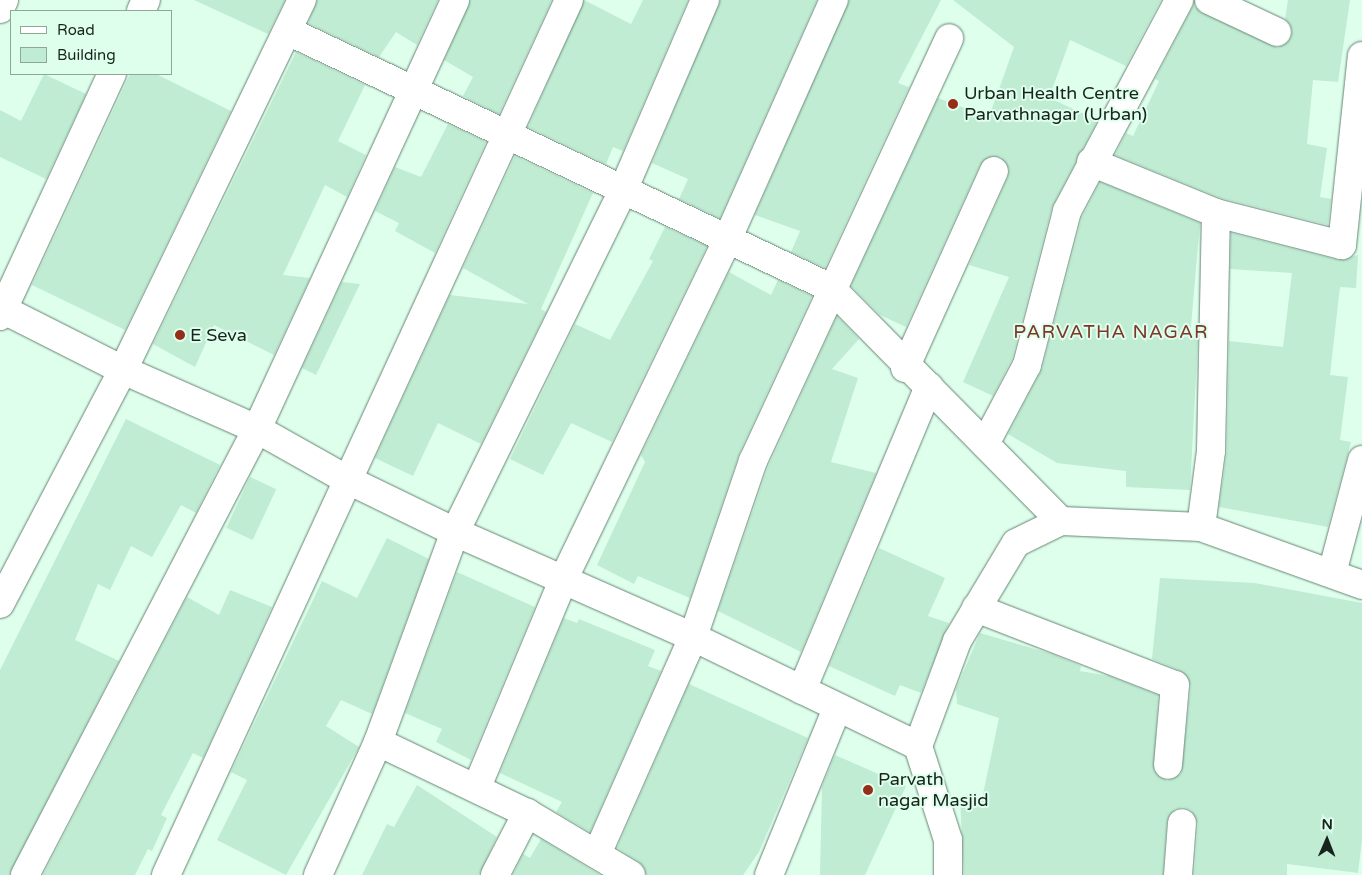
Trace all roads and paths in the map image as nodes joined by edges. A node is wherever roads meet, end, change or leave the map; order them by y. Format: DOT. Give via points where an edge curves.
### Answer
graph roads {
  1 [pos="4,0"];
  2 [pos="302,0"];
  3 [pos="455,0"];
  4 [pos="569,0"];
  5 [pos="704,0"];
  6 [pos="834,0"];
  7 [pos="1178,0"];
  8 [pos="1209,0"];
  9 [pos="0,9"];
  10 [pos="288,31"];
  11 [pos="1277,32"];
  12 [pos="949,38"];
  13 [pos="1362,56"];
  14 [pos="112,75"];
  15 [pos="412,90"];
  16 [pos="508,138"];
  17 [pos="1091,162"];
  18 [pos="994,171"];
  19 [pos="624,188"];
  20 [pos="1216,213"];
  21 [pos="727,240"];
  22 [pos="1352,247"];
  23 [pos="831,288"];
  24 [pos="1,311"];
  25 [pos="905,368"];
  26 [pos="123,370"];
  27 [pos="929,387"];
  28 [pos="257,429"];
  29 [pos="986,444"];
  30 [pos="1362,460"];
  31 [pos="346,479"];
  32 [pos="1060,521"];
  33 [pos="1201,527"];
  34 [pos="455,532"];
  35 [pos="1332,573"];
  36 [pos="563,580"];
  37 [pos="1362,585"];
  38 [pos="0,604"];
  39 [pos="976,608"];
  40 [pos="693,637"];
  41 [pos="802,690"];
  42 [pos="837,708"];
  43 [pos="378,742"];
  44 [pos="918,746"];
  45 [pos="1168,765"];
  46 [pos="477,788"];
  47 [pos="527,813"];
  48 [pos="1182,824"];
  49 [pos="597,854"];
  50 [pos="25,875"];
  51 [pos="166,875"];
  52 [pos="318,875"];
  53 [pos="495,875"];
  54 [pos="631,875"];
  55 [pos="769,875"];
  56 [pos="948,875"];
  57 [pos="1178,875"];
  1 -- 9 [label="street"];
  2 -- 10 [label="street"];
  3 -- 15 [label="street"];
  4 -- 16 [label="street"];
  5 -- 19 [label="street"];
  6 -- 21 [label="street"];
  7 -- 17 [label="street"];
  8 -- 11 [label="street"];
  10 -- 15 [label="street"];
  10 -- 26 [label="street"];
  12 -- 23 [label="street"];
  13 -- 22 [label="street"];
  14 -- 24 [label="street"];
  15 -- 16 [label="street"];
  15 -- 28 [label="street"];
  16 -- 19 [label="street"];
  16 -- 31 [label="street"];
  17 -- 20 [label="street"];
  17 -- 29 [label="street" via="1067,211 1027,365"];
  18 -- 25 [label="street"];
  19 -- 21 [label="street"];
  19 -- 34 [label="street"];
  20 -- 22 [label="street"];
  20 -- 33 [label="street" via="1212,451"];
  21 -- 23 [label="street"];
  21 -- 36 [label="street"];
  23 -- 25 [label="street"];
  23 -- 40 [label="street" via="753,461"];
  24 -- 26 [label="street"];
  25 -- 27 [label="street"];
  26 -- 28 [label="street"];
  26 -- 38 [label="street"];
  27 -- 29 [label="street"];
  27 -- 41 [label="street"];
  28 -- 31 [label="street"];
  28 -- 50 [label="street"];
  29 -- 32 [label="street"];
  30 -- 35 [label="street"];
  31 -- 34 [label="street"];
  31 -- 51 [label="street"];
  32 -- 33 [label="street"];
  32 -- 39 [label="street" via="1016,543"];
  33 -- 35 [label="street"];
  34 -- 36 [label="street"];
  34 -- 43 [label="street"];
  35 -- 37 [label="street"];
  36 -- 40 [label="street"];
  36 -- 46 [label="street"];
  39 -- 44 [label="street" via="957,640"];
  39 -- 45 [label="street" via="1175,685"];
  40 -- 41 [label="street"];
  40 -- 49 [label="street"];
  41 -- 42 [label="street"];
  42 -- 44 [label="street"];
  42 -- 55 [label="street"];
  43 -- 46 [label="street"];
  43 -- 52 [label="street"];
  44 -- 56 [label="street" via="948,840"];
  46 -- 47 [label="street"];
  47 -- 49 [label="street"];
  47 -- 53 [label="street"];
  48 -- 57 [label="street"];
  49 -- 54 [label="street"];
}
